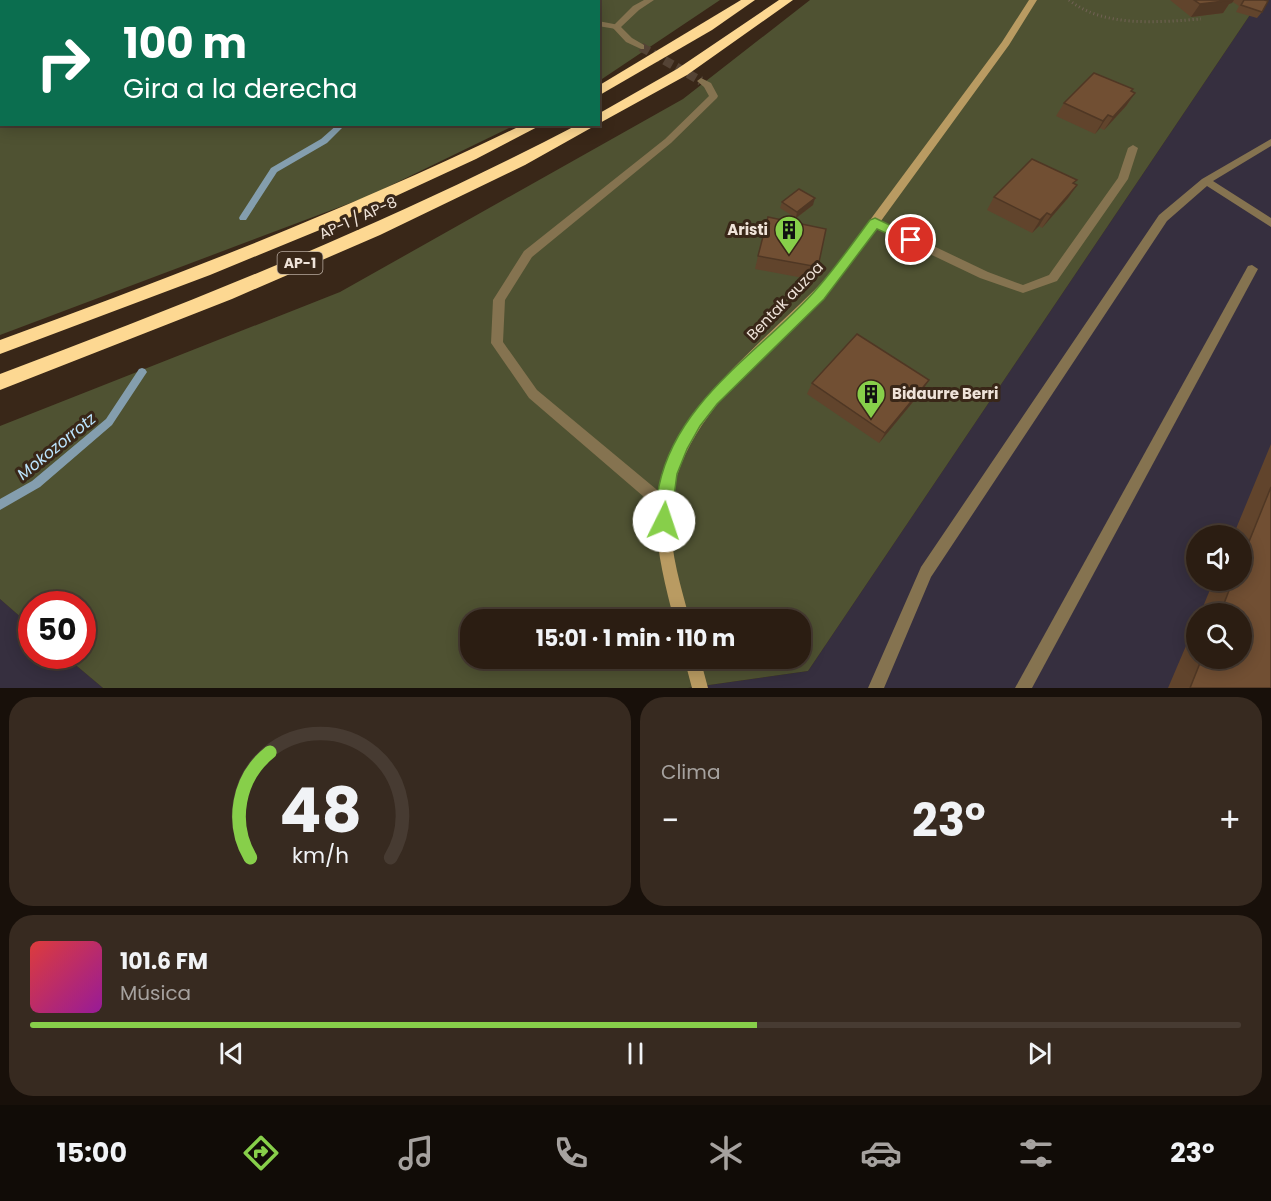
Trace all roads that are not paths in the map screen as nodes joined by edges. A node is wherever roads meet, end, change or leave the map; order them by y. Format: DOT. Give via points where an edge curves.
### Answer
graph roads {
  1 [pos="650,0"];
  2 [pos="749,0"];
  3 [pos="787,0"];
  4 [pos="1033,0"];
  5 [pos="600,23"];
  6 [pos="616,27"];
  7 [pos="641,47"];
  8 [pos="701,81"];
  9 [pos="600,91"];
  10 [pos="600,119"];
  11 [pos="532,126"];
  12 [pos="587,126"];
  13 [pos="1271,142"];
  14 [pos="1133,148"];
  15 [pos="1206,181"];
  16 [pos="875,223"];
  17 [pos="1271,223"];
  18 [pos="1252,269"];
  19 [pos="0,347"];
  20 [pos="0,382"];
  21 [pos="663,504"];
  22 [pos="679,609"];
  23 [pos="695,669"];
  24 [pos="700,688"];
  25 [pos="876,688"];
  26 [pos="1023,688"];
  1 -- 6 [label="street"];
  2 -- 9 [label="highway"];
  3 -- 10 [label="highway" via="682,72"];
  4 -- 16 [label="main road, Bentak auzoa"];
  5 -- 6 [label="street"];
  6 -- 7 [label="street"];
  8 -- 21 [label="street" via="714,96 668,141 528,254 499,300 496,343 533,394"];
  11 -- 19 [label="highway, AP-1 / AP-8 / AP-1" via="283,240"];
  12 -- 20 [label="highway, AP-1 / AP-8 / AP-1" via="480,182 318,256"];
  13 -- 15 [label="street"];
  14 -- 16 [label="street" via="1123,180 1053,278 1023,289 984,275"];
  15 -- 17 [label="street"];
  15 -- 25 [label="street" via="1163,218 926,572"];
  16 -- 21 [label="main road, Bentak auzoa" via="819,295 712,399 695,421 670,474"];
  18 -- 26 [label="street"];
  21 -- 22 [label="main road, Bentak auzoa" via="669,572"];
  23 -- 24 [label="main road"];
}
